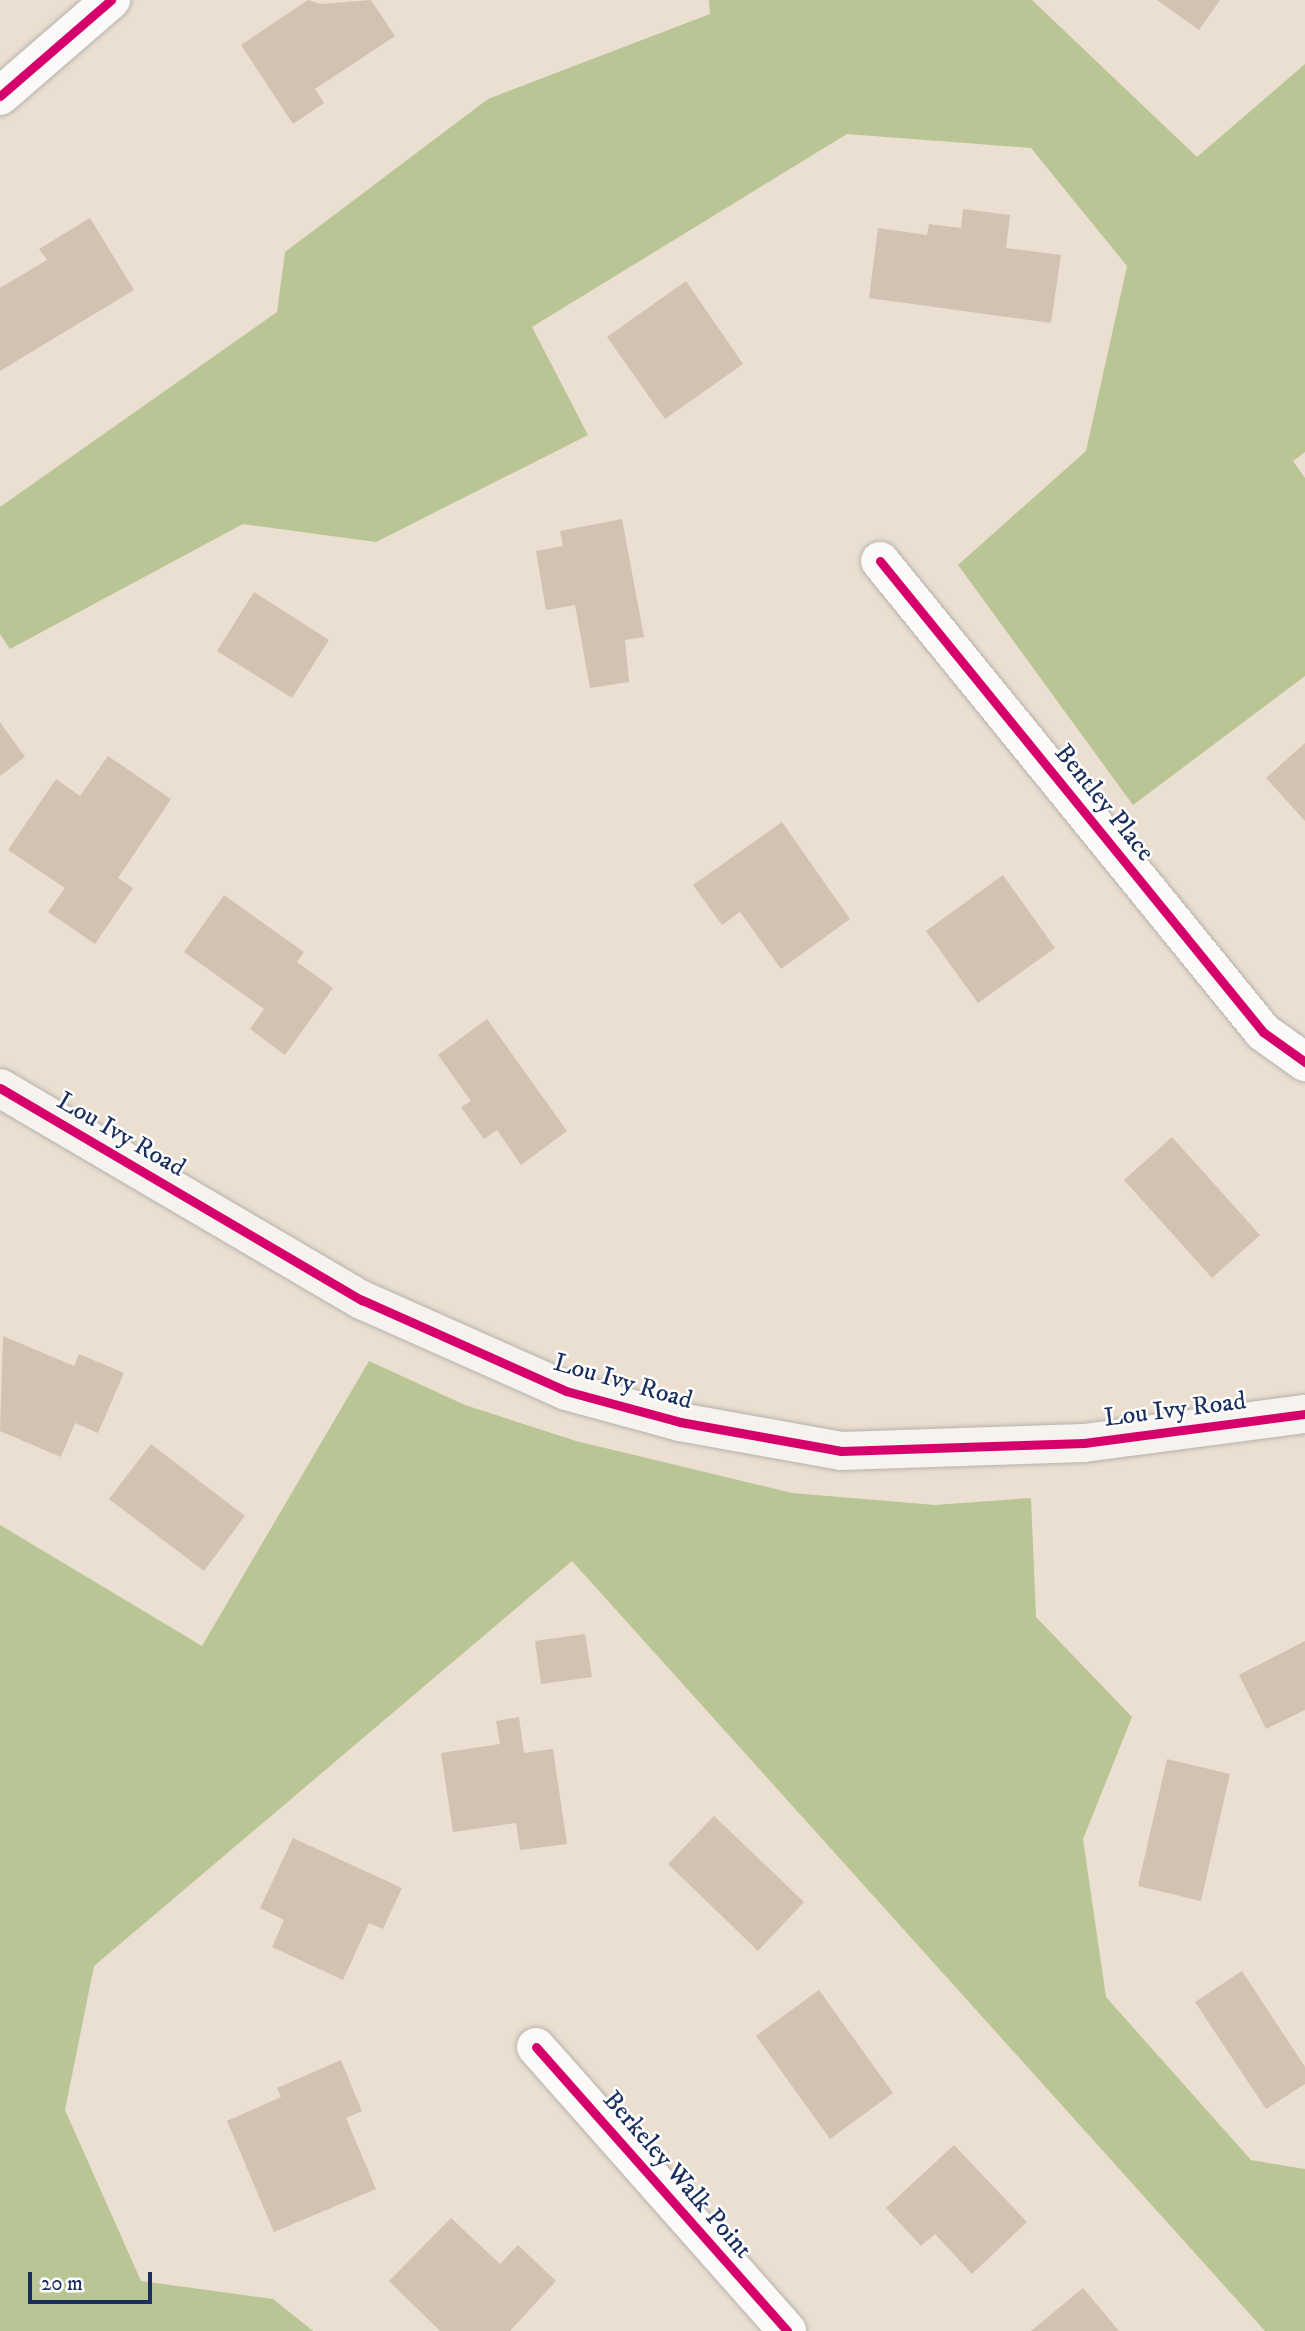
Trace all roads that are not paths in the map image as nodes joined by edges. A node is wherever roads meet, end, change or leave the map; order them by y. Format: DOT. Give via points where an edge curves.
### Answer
graph roads {
  1 [pos="111,0"];
  2 [pos="0,96"];
  3 [pos="880,561"];
  4 [pos="1305,1062"];
  5 [pos="0,1088"];
  6 [pos="1305,1414"];
  7 [pos="536,2047"];
  8 [pos="787,2331"];
  1 -- 2 [label="street"];
  3 -- 4 [label="street, Bentley Place" via="1263,1032"];
  5 -- 6 [label="street, Lou Ivy Road" via="362,1300 566,1391 680,1422 841,1451 1084,1443"];
  7 -- 8 [label="street, Berkeley Walk Point"];
}
